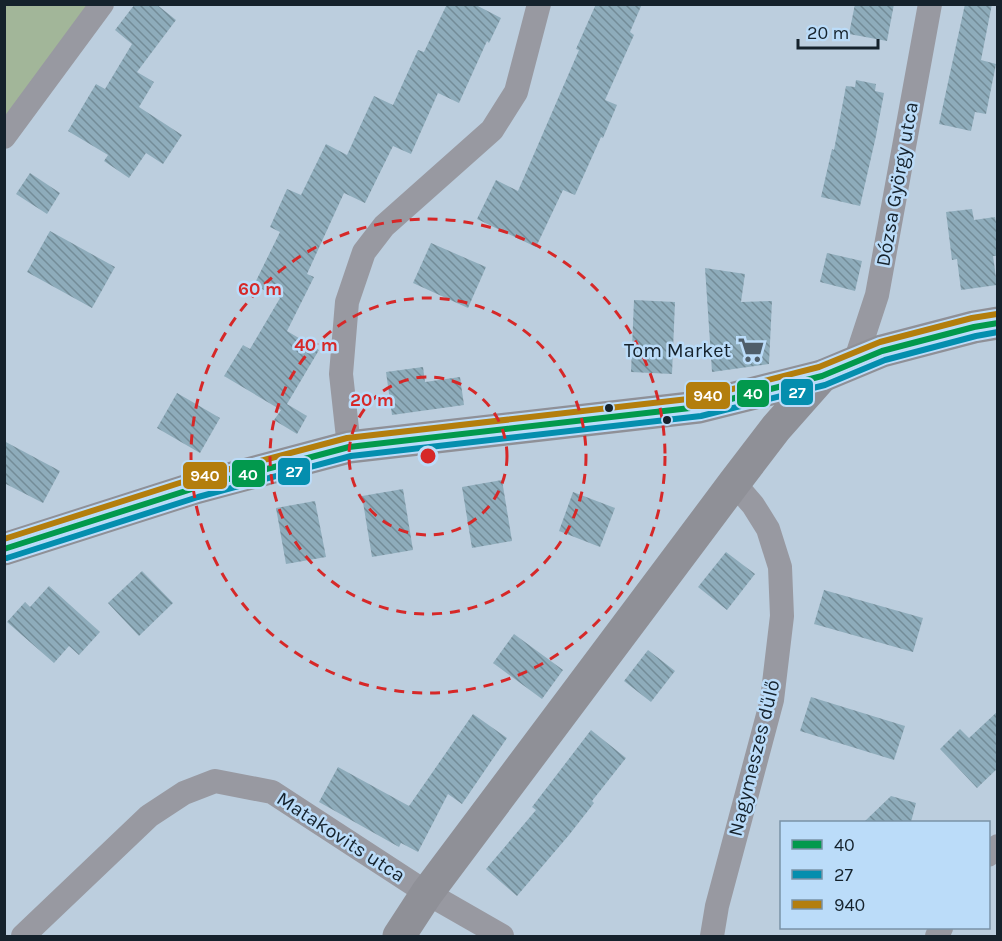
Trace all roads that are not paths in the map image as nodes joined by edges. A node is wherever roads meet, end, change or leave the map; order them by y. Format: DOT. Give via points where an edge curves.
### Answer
graph roads {
  1 [pos="102,4"];
  2 [pos="539,4"];
  3 [pos="930,4"];
  4 [pos="4,137"];
  5 [pos="998,323"];
  6 [pos="855,362"];
  7 [pos="822,376"];
  8 [pos="349,447"];
  9 [pos="734,483"];
  10 [pos="4,549"];
  11 [pos="428,893"];
  12 [pos="23,936"];
  13 [pos="399,936"];
  14 [pos="502,936"];
  15 [pos="712,936"];
  1 -- 4 [label="street"];
  2 -- 8 [label="street" via="516,92 492,130 384,226 364,252 347,302 341,374"];
  3 -- 6 [label="street, Dózsa György utca" via="877,296"];
  5 -- 6 [label="street" via="882,351"];
  6 -- 7 [label="street"];
  7 -- 8 [label="street" via="699,406"];
  7 -- 9 [label="street"];
  8 -- 10 [label="street" via="195,488"];
  9 -- 11 [label="street"];
  9 -- 15 [label="street, Nagymeszes dűlő" via="768,529 780,567 782,616 772,700"];
  11 -- 12 [label="street, Matakovits utca" via="272,792 215,781 184,793 149,816"];
  11 -- 13 [label="street"];
  11 -- 14 [label="street"];
}
